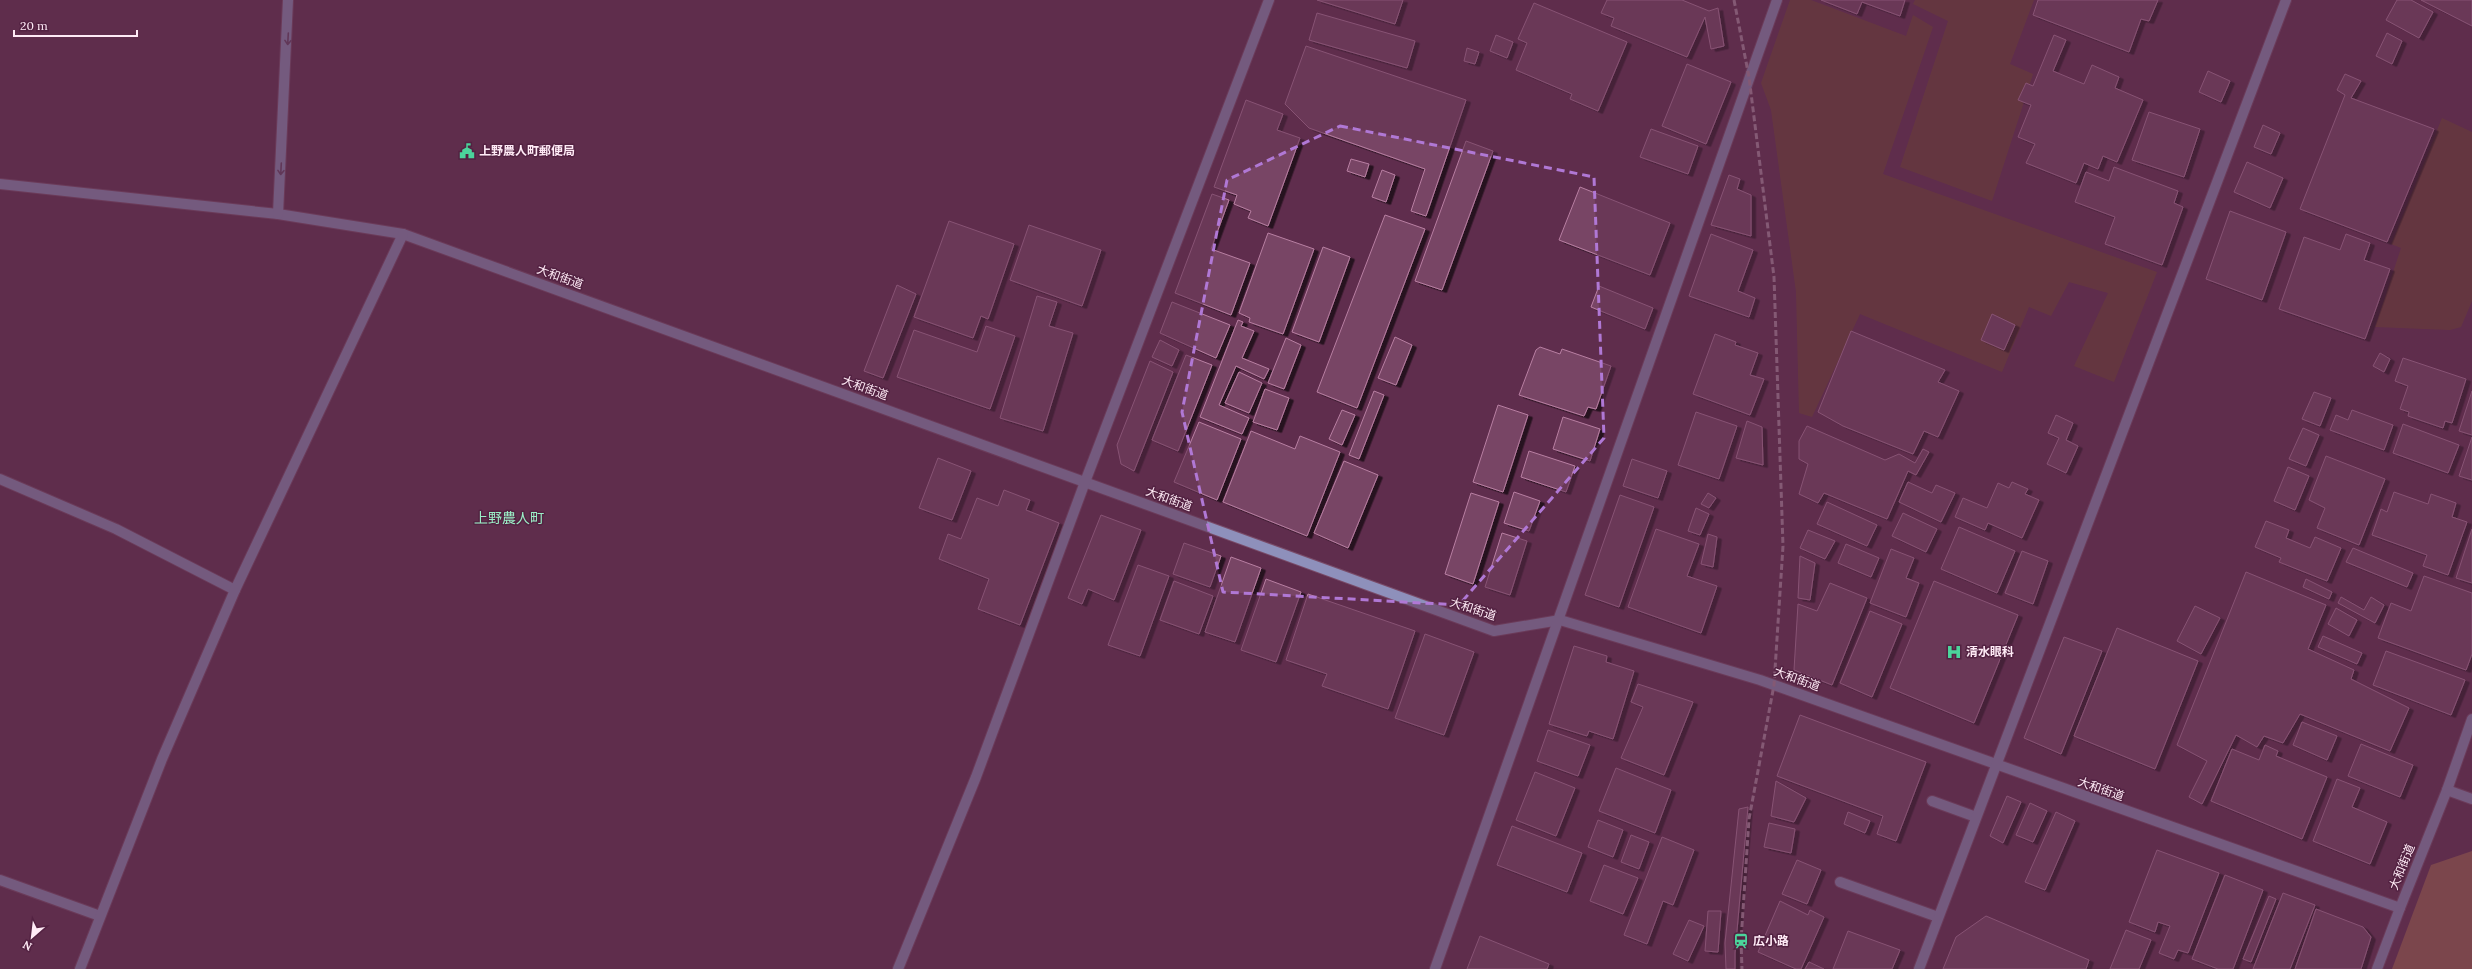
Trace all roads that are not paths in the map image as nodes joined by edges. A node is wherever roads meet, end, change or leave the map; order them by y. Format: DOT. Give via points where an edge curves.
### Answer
graph roads {
  1 [pos="288,0"];
  2 [pos="1269,0"];
  3 [pos="1776,0"];
  4 [pos="2286,0"];
  5 [pos="0,184"];
  6 [pos="278,214"];
  7 [pos="403,234"];
  8 [pos="0,479"];
  9 [pos="1085,482"];
  10 [pos="236,590"];
  11 [pos="1560,620"];
  12 [pos="2472,719"];
  13 [pos="1996,765"];
  14 [pos="2447,790"];
  15 [pos="2472,799"];
  16 [pos="1932,801"];
  17 [pos="1976,817"];
  18 [pos="0,880"];
  19 [pos="1840,882"];
  20 [pos="2400,908"];
  21 [pos="100,916"];
  22 [pos="1938,917"];
  23 [pos="80,969"];
  24 [pos="898,969"];
  25 [pos="1435,969"];
  26 [pos="1918,969"];
  27 [pos="2377,969"];
  1 -- 6 [label="street, one-way"];
  2 -- 9 [label="street"];
  3 -- 11 [label="street"];
  4 -- 13 [label="street"];
  5 -- 6 [label="street, 大和街道"];
  6 -- 7 [label="street, 大和街道"];
  7 -- 9 [label="street, 大和街道"];
  7 -- 10 [label="street"];
  8 -- 10 [label="street" via="116,529"];
  9 -- 11 [label="street, 大和街道" via="1494,631"];
  9 -- 24 [label="street" via="976,777"];
  10 -- 21 [label="street" via="162,759"];
  11 -- 13 [label="street, 大和街道" via="1774,685"];
  11 -- 25 [label="street"];
  12 -- 14 [label="street, 大和街道"];
  13 -- 17 [label="street"];
  13 -- 20 [label="street, 大和街道"];
  14 -- 15 [label="street"];
  14 -- 20 [label="street, 大和街道"];
  16 -- 17 [label="street"];
  17 -- 22 [label="street"];
  18 -- 21 [label="street"];
  19 -- 22 [label="street"];
  20 -- 27 [label="street"];
  21 -- 23 [label="street"];
  22 -- 26 [label="street"];
}
